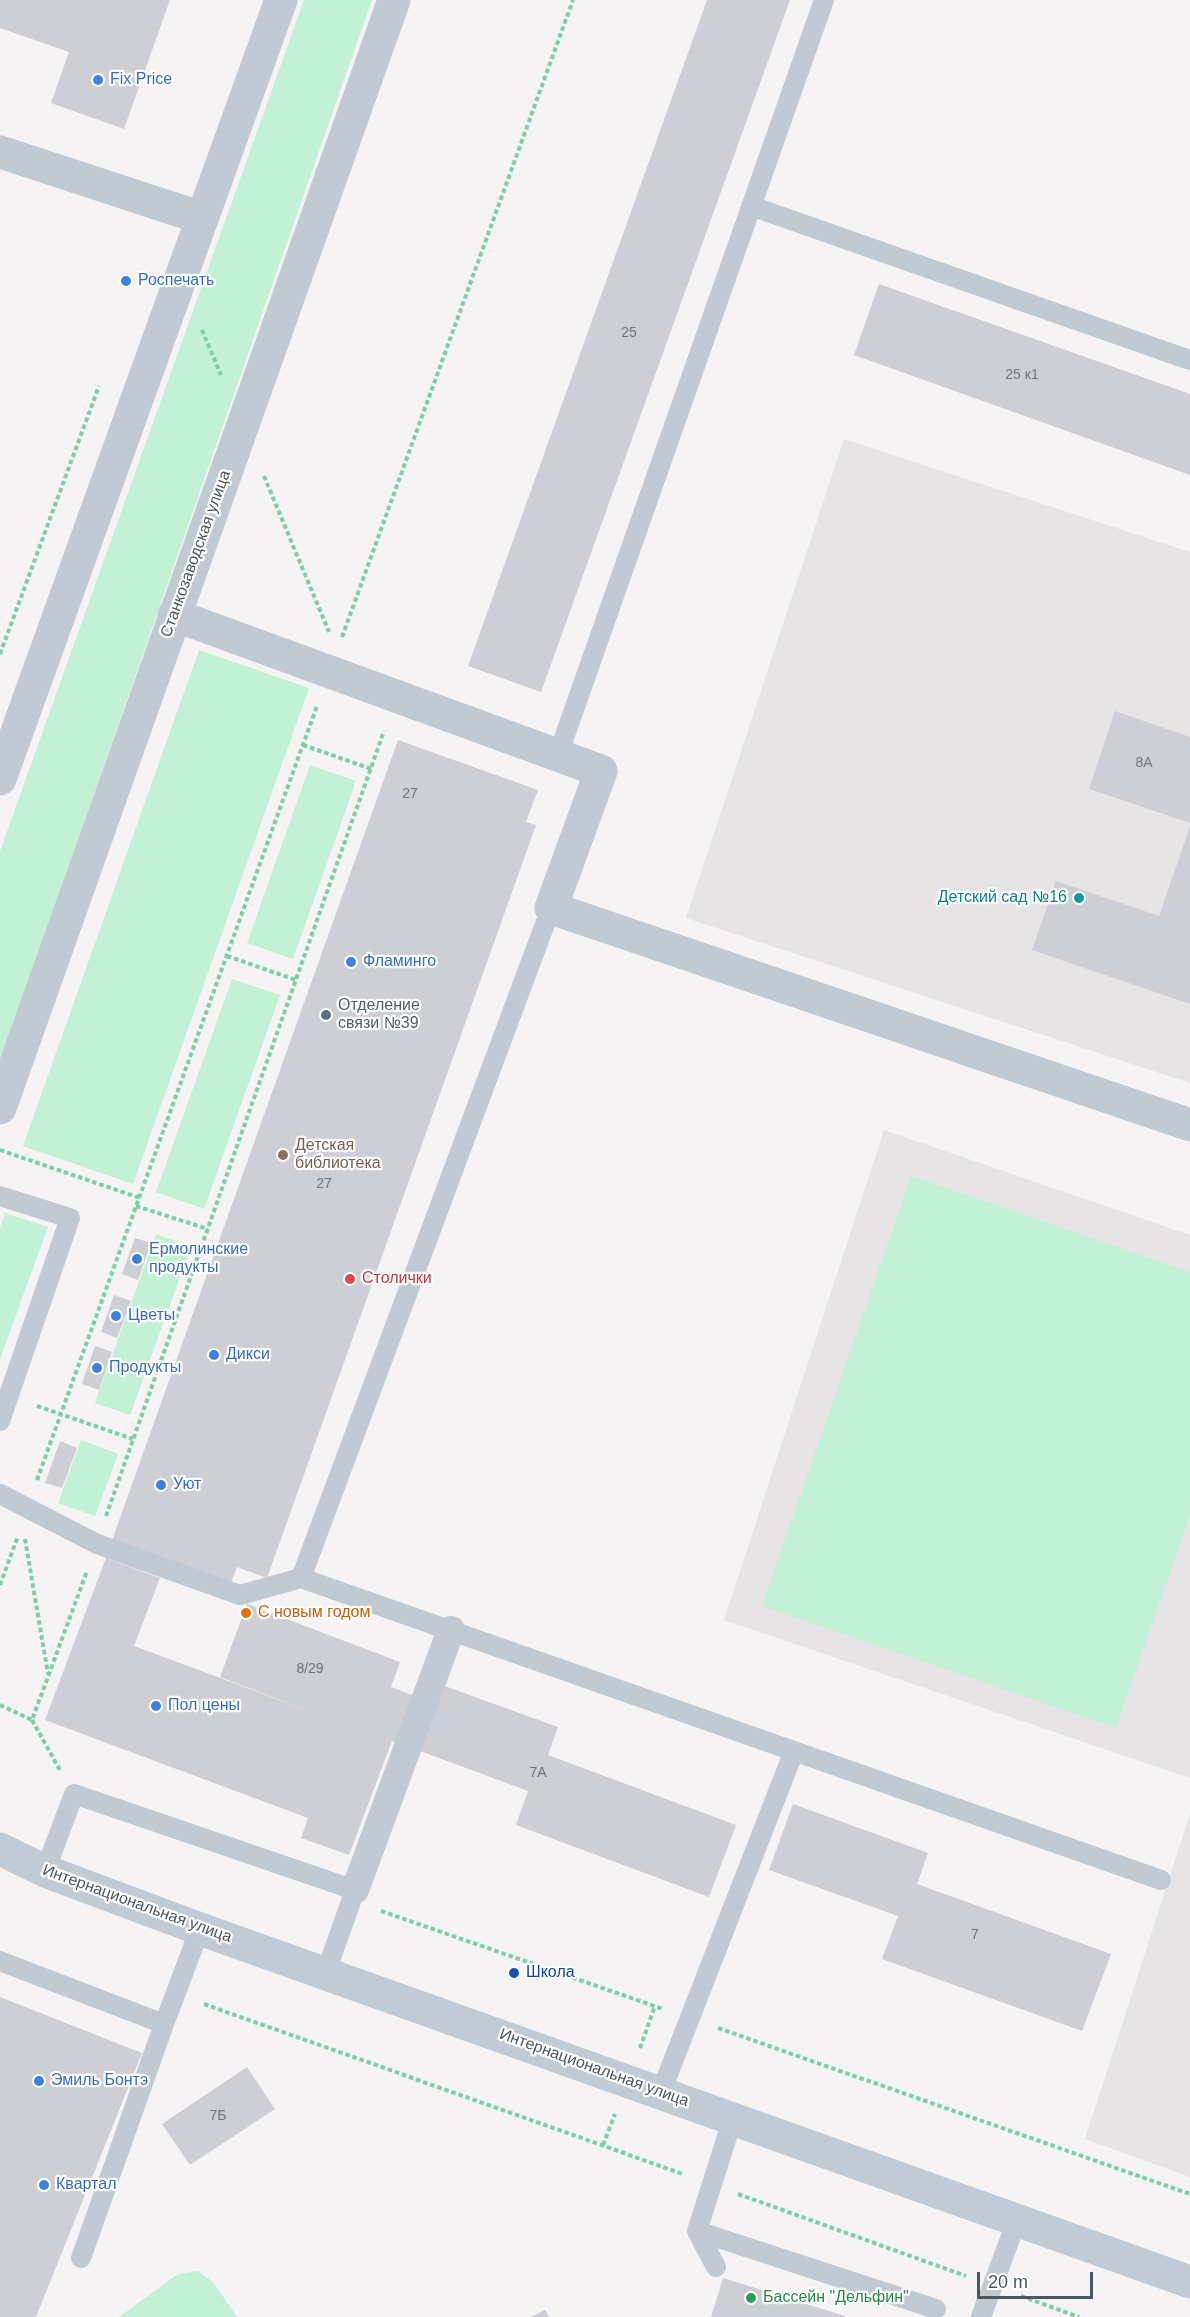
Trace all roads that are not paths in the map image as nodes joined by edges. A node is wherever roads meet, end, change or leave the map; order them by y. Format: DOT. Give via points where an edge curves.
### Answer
graph roads {
  1 [pos="281,0"];
  2 [pos="394,0"];
  3 [pos="824,0"];
  4 [pos="0,152"];
  5 [pos="751,206"];
  6 [pos="202,218"];
  7 [pos="1190,360"];
  8 [pos="174,615"];
  9 [pos="558,755"];
  10 [pos="0,778"];
  11 [pos="551,908"];
  12 [pos="0,1108"];
  13 [pos="1190,1125"];
  14 [pos="0,1196"];
  15 [pos="0,1421"];
  16 [pos="0,1494"];
  17 [pos="302,1578"];
  18 [pos="451,1630"];
  19 [pos="794,1751"];
  20 [pos="0,1849"];
  21 [pos="0,1855"];
  22 [pos="45,1871"];
  23 [pos="1161,1880"];
  24 [pos="354,1895"];
  25 [pos="200,1929"];
  26 [pos="0,1961"];
  27 [pos="326,1972"];
  28 [pos="164,2024"];
  29 [pos="661,2092"];
  30 [pos="733,2118"];
  31 [pos="1017,2220"];
  32 [pos="697,2231"];
  33 [pos="81,2258"];
  34 [pos="716,2267"];
  35 [pos="1190,2282"];
  36 [pos="936,2309"];
  37 [pos="981,2317"];
  1 -- 6 [label="street"];
  2 -- 8 [label="street, Станкозаводская улица"];
  3 -- 5 [label="lane"];
  4 -- 6 [label="street"];
  5 -- 7 [label="lane"];
  5 -- 9 [label="lane"];
  6 -- 10 [label="street"];
  8 -- 9 [label="street"];
  8 -- 12 [label="street, Станкозаводская улица"];
  9 -- 11 [label="street" via="601,771"];
  11 -- 13 [label="street"];
  11 -- 17 [label="lane"];
  14 -- 15 [label="lane" via="70,1218"];
  16 -- 17 [label="lane" via="25,1516 240,1595"];
  17 -- 18 [label="lane"];
  18 -- 19 [label="lane"];
  18 -- 24 [label="street"];
  19 -- 23 [label="lane"];
  19 -- 29 [label="lane"];
  20 -- 22 [label="main road, Интернациональная улица"];
  21 -- 22 [label="street"];
  22 -- 24 [label="lane" via="74,1794"];
  22 -- 25 [label="main road, Интернациональная улица"];
  24 -- 27 [label="lane"];
  25 -- 27 [label="main road, Интернациональная улица"];
  25 -- 28 [label="lane"];
  26 -- 28 [label="lane"];
  27 -- 29 [label="main road, Интернациональная улица"];
  28 -- 33 [label="lane"];
  29 -- 30 [label="main road, Интернациональная улица"];
  30 -- 31 [label="main road, Интернациональная улица"];
  30 -- 32 [label="lane"];
  31 -- 35 [label="main road, Интернациональная улица"];
  31 -- 37 [label="lane"];
  32 -- 34 [label="lane"];
  32 -- 36 [label="lane"];
}
